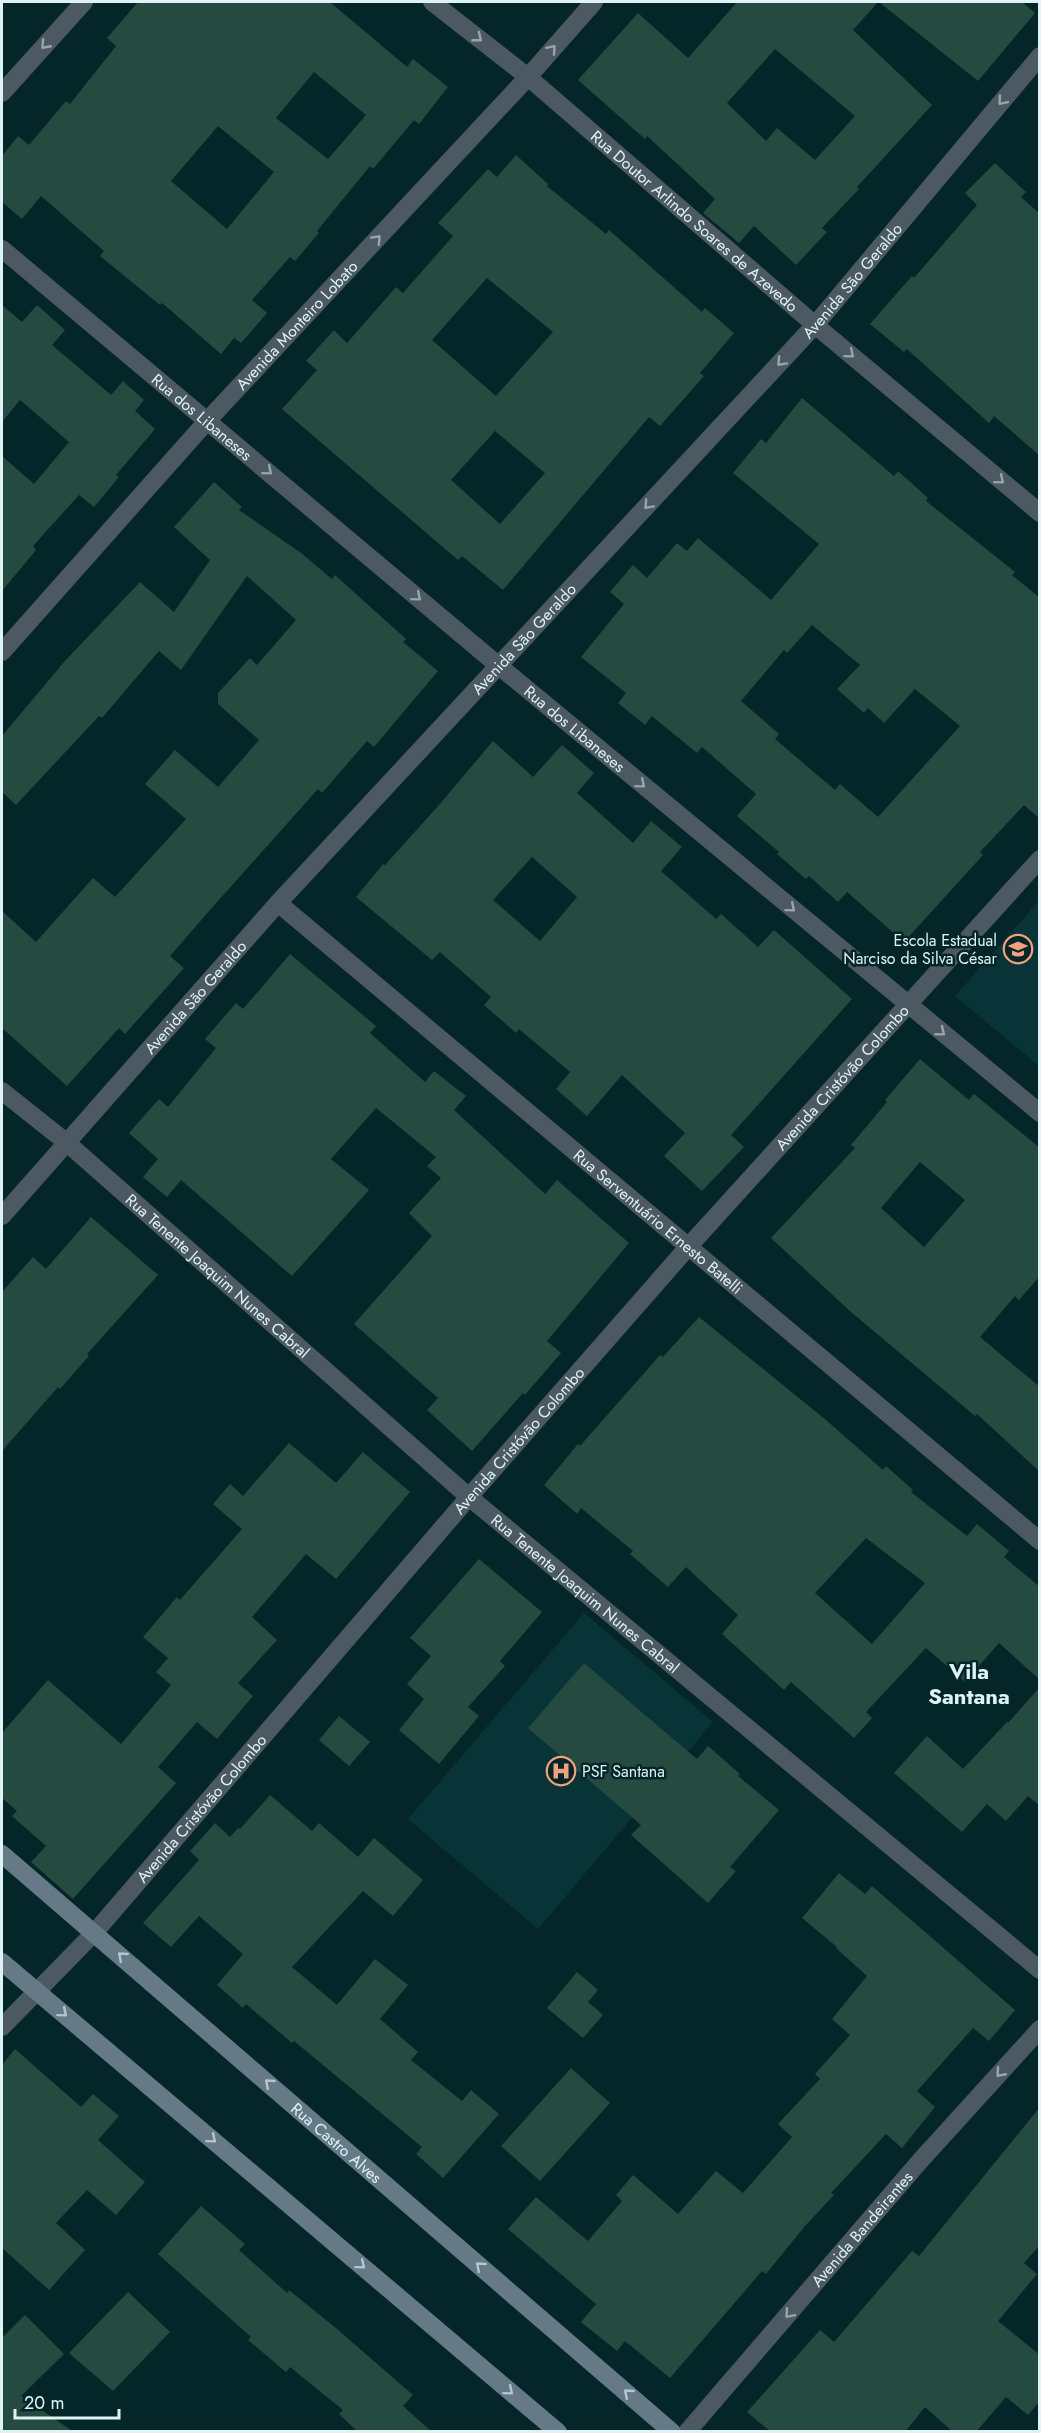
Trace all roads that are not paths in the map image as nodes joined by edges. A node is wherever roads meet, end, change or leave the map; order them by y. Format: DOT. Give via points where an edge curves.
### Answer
graph roads {
  1 [pos="84,2"];
  2 [pos="432,2"];
  3 [pos="594,2"];
  4 [pos="1040,56"];
  5 [pos="528,77"];
  6 [pos="2,93"];
  7 [pos="2,249"];
  8 [pos="815,325"];
  9 [pos="208,420"];
  10 [pos="1040,513"];
  11 [pos="2,652"];
  12 [pos="499,666"];
  13 [pos="1040,859"];
  14 [pos="278,903"];
  15 [pos="908,1005"];
  16 [pos="2,1091"];
  17 [pos="1040,1113"];
  18 [pos="66,1142"];
  19 [pos="2,1216"];
  20 [pos="689,1246"];
  21 [pos="469,1497"];
  22 [pos="1040,1541"];
  23 [pos="2,1854"];
  24 [pos="94,1932"];
  25 [pos="2,1962"];
  26 [pos="1040,1970"];
  27 [pos="36,1990"];
  28 [pos="2,2027"];
  29 [pos="1040,2029"];
  30 [pos="558,2432"];
  31 [pos="672,2432"];
  32 [pos="687,2432"];
  1 -- 6 [label="street, one-way"];
  2 -- 5 [label="street, Rua Doutor Arlindo Soares de Azevedo, one-way"];
  5 -- 3 [label="street, Avenida Monteiro Lobato, one-way"];
  4 -- 8 [label="street, Avenida São Geraldo, one-way"];
  5 -- 8 [label="street, Rua Doutor Arlindo Soares de Azevedo"];
  9 -- 5 [label="street, Avenida Monteiro Lobato, one-way"];
  7 -- 9 [label="street, Rua dos Libaneses"];
  8 -- 10 [label="street, Rua Doutor Arlindo Soares de Azevedo, one-way"];
  8 -- 12 [label="street, Avenida São Geraldo, one-way"];
  9 -- 11 [label="street, Avenida Monteiro Lobato"];
  9 -- 12 [label="street, Rua dos Libaneses, one-way"];
  12 -- 14 [label="street, Avenida São Geraldo"];
  12 -- 15 [label="street, Rua dos Libaneses, one-way"];
  13 -- 15 [label="street, Avenida Cristóvão Colombo"];
  14 -- 18 [label="street, Avenida São Geraldo"];
  14 -- 20 [label="street, Rua Serventuário Ernesto Batelli"];
  15 -- 17 [label="street, Rua dos Libaneses, one-way"];
  15 -- 20 [label="street, Avenida Cristóvão Colombo"];
  16 -- 18 [label="street, Rua Tenente Joaquim Nunes Cabral"];
  18 -- 19 [label="street, Avenida São Geraldo"];
  18 -- 21 [label="street, Rua Tenente Joaquim Nunes Cabral"];
  20 -- 21 [label="street, Avenida Cristóvão Colombo"];
  20 -- 22 [label="street, Rua Serventuário Ernesto Batelli"];
  21 -- 24 [label="street, Avenida Cristóvão Colombo"];
  21 -- 26 [label="street, Rua Tenente Joaquim Nunes Cabral"];
  23 -- 24 [label="main road, Rua Castro Alves"];
  24 -- 27 [label="street, Avenida Cristóvão Colombo"];
  31 -- 24 [label="main road, Rua Castro Alves, one-way"];
  25 -- 27 [label="main road"];
  27 -- 28 [label="street, Avenida Cristóvão Colombo"];
  27 -- 30 [label="main road, one-way"];
  29 -- 32 [label="street, Avenida Bandeirantes, one-way" via="920,2161"];
}
